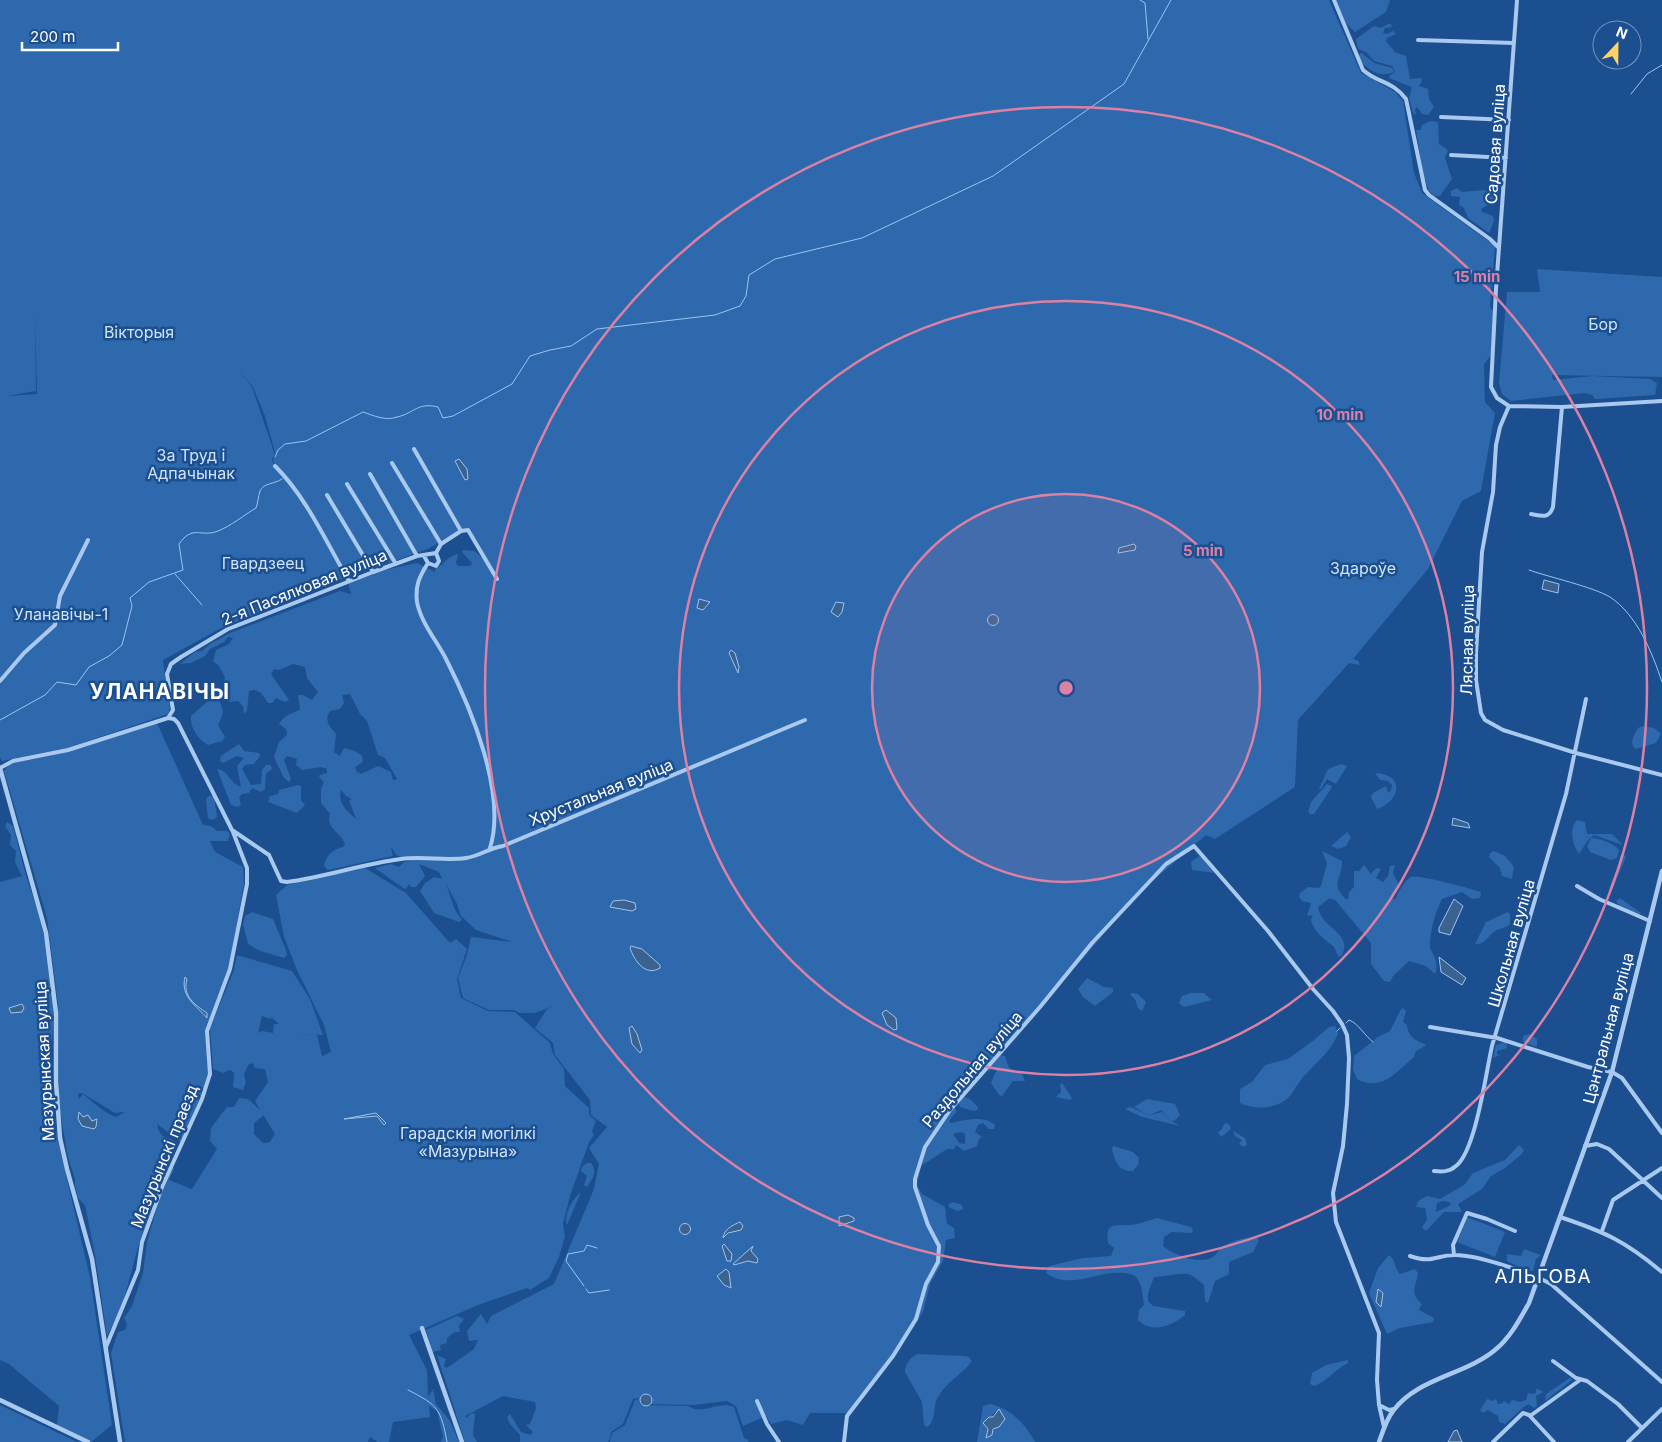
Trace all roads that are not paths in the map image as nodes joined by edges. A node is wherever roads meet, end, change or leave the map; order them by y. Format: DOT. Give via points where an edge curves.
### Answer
graph roads {
  1 [pos="1334,0"];
  2 [pos="1517,0"];
  3 [pos="1418,40"];
  4 [pos="1514,43"];
  5 [pos="1441,117"];
  6 [pos="1509,120"];
  7 [pos="1451,156"];
  8 [pos="1506,158"];
  9 [pos="1500,248"];
  10 [pos="1662,401"];
  11 [pos="1509,406"];
  12 [pos="1562,406"];
  13 [pos="414,449"];
  14 [pos="392,462"];
  15 [pos="275,466"];
  16 [pos="370,474"];
  17 [pos="347,484"];
  18 [pos="327,495"];
  19 [pos="1531,514"];
  20 [pos="460,531"];
  21 [pos="88,540"];
  22 [pos="441,544"];
  23 [pos="436,553"];
  24 [pos="417,556"];
  25 [pos="424,556"];
  26 [pos="428,563"];
  27 [pos="396,564"];
  28 [pos="373,572"];
  29 [pos="497,579"];
  30 [pos="349,581"];
  31 [pos="0,681"];
  32 [pos="1586,699"];
  33 [pos="173,710"];
  34 [pos="168,718"];
  35 [pos="805,720"];
  36 [pos="178,723"];
  37 [pos="1576,753"];
  38 [pos="0,768"];
  39 [pos="1662,775"];
  40 [pos="1,778"];
  41 [pos="232,830"];
  42 [pos="490,848"];
  43 [pos="1662,871"];
  44 [pos="1577,886"];
  45 [pos="1650,920"];
  46 [pos="1430,1028"];
  47 [pos="1497,1038"];
  48 [pos="1612,1072"];
  49 [pos="1662,1133"];
  50 [pos="1585,1146"];
  51 [pos="1662,1168"];
  52 [pos="1434,1171"];
  53 [pos="1643,1180"];
  54 [pos="1662,1198"];
  55 [pos="1560,1217"];
  56 [pos="1602,1231"];
  57 [pos="1515,1232"];
  58 [pos="1454,1255"];
  59 [pos="1410,1256"];
  60 [pos="1662,1272"];
  61 [pos="1539,1277"];
  62 [pos="422,1328"];
  63 [pos="106,1347"];
  64 [pos="1553,1361"];
  65 [pos="1580,1380"];
  66 [pos="1662,1382"];
  67 [pos="0,1400"];
  68 [pos="757,1401"];
  69 [pos="1379,1405"];
  70 [pos="1394,1409"];
  71 [pos="1662,1409"];
  72 [pos="1530,1416"];
  73 [pos="1384,1428"];
  74 [pos="1642,1428"];
  75 [pos="88,1442"];
  76 [pos="120,1442"];
  77 [pos="462,1442"];
  78 [pos="779,1442"];
  79 [pos="844,1442"];
  80 [pos="1378,1442"];
  81 [pos="1493,1442"];
  82 [pos="1554,1442"];
  83 [pos="1628,1442"];
  1 -- 9 [label="street" via="1363,70 1397,88 1406,99 1425,190"];
  2 -- 4 [label="street, Садовая вуліца"];
  3 -- 4 [label="street"];
  4 -- 6 [label="street, Садовая вуліца"];
  5 -- 6 [label="street"];
  6 -- 8 [label="street, Садовая вуліца"];
  7 -- 8 [label="street"];
  8 -- 9 [label="street, Садовая вуліца"];
  9 -- 11 [label="street, Садовая вуліца" via="1491,387 1497,398"];
  10 -- 12 [label="street"];
  11 -- 12 [label="street"];
  11 -- 37 [label="street, Лясная вуліца" via="1496,445 1493,492 1482,552 1476,654 1478,702 1485,720 1494,726"];
  12 -- 19 [label="street" via="1551,514"];
  13 -- 20 [label="street"];
  14 -- 22 [label="street"];
  15 -- 30 [label="street" via="302,497"];
  16 -- 24 [label="street"];
  17 -- 27 [label="street"];
  18 -- 28 [label="street"];
  20 -- 22 [label="street"];
  20 -- 29 [label="street" via="468,530"];
  21 -- 31 [label="street" via="60,596 55,625"];
  22 -- 23 [label="street"];
  23 -- 25 [label="street, 2-я Пасялковая вуліца"];
  23 -- 26 [label="street" via="438,564 432,567"];
  24 -- 25 [label="street, 2-я Пасялковая вуліца"];
  24 -- 27 [label="street, 2-я Пасялковая вуліца"];
  25 -- 26 [label="street"];
  26 -- 42 [label="street" via="416,583 418,608 459,687 489,768 495,819"];
  27 -- 28 [label="street, 2-я Пасялковая вуліца"];
  28 -- 30 [label="street, 2-я Пасялковая вуліца"];
  30 -- 33 [label="street, 2-я Пасялковая вуліца" via="228,628 173,662 166,681"];
  32 -- 37 [label="street, Школьная вуліца"];
  33 -- 34 [label="street"];
  33 -- 36 [label="street, 2-я Пасялковая вуліца"];
  34 -- 36 [label="street" via="174,718"];
  34 -- 38 [label="street" via="68,750 13,761"];
  35 -- 42 [label="street, Хрустальная вуліца" via="502,846"];
  36 -- 41 [label="street, 2-я Пасялковая вуліца"];
  37 -- 39 [label="street, Лясная вуліца"];
  37 -- 47 [label="street, Школьная вуліца"];
  38 -- 40 [label="street, Мазурынская вуліца"];
  40 -- 63 [label="street, Мазурынская вуліца" via="46,933 56,1013 60,1138 73,1194 88,1238"];
  41 -- 42 [label="street, Хрустальная вуліца" via="269,855 281,881 287,882 400,859 467,858"];
  41 -- 63 [label="street, Мазурынскі праезд" via="247,868 246,884 230,969 207,1031 210,1074 162,1187 142,1242 138,1270"];
  43 -- 45 [label="street, Цэнтральная вуліца"];
  44 -- 45 [label="street"];
  45 -- 48 [label="street, Цэнтральная вуліца"];
  46 -- 47 [label="street"];
  47 -- 48 [label="street"];
  47 -- 52 [label="street, Школьная вуліца" via="1492,1046 1466,1153 1450,1170"];
  48 -- 49 [label="street" via="1622,1078"];
  48 -- 50 [label="street, Цэнтральная вуліца"];
  50 -- 53 [label="street" via="1597,1144 1609,1148"];
  50 -- 55 [label="street, Цэнтральная вуліца"];
  51 -- 53 [label="street"];
  53 -- 54 [label="street"];
  53 -- 56 [label="street" via="1613,1200"];
  55 -- 56 [label="street"];
  55 -- 61 [label="street, Цэнтральная вуліца"];
  56 -- 60 [label="street" via="1632,1247"];
  57 -- 58 [label="street" via="1487,1218 1466,1213 1452,1245"];
  58 -- 59 [label="street" via="1429,1261"];
  58 -- 61 [label="street" via="1472,1257"];
  61 -- 66 [label="street"];
  61 -- 70 [label="street, Цэнтральная вуліца" via="1524,1312 1498,1348 1477,1362 1420,1388"];
  62 -- 77 [label="street"];
  63 -- 76 [label="street, Мазурынская вуліца"];
  64 -- 65 [label="street"];
  65 -- 72 [label="street"];
  65 -- 74 [label="street" via="1587,1381 1618,1404"];
  67 -- 75 [label="street"];
  68 -- 78 [label="street"];
  69 -- 70 [label="street" via="1384,1409"];
  69 -- 73 [label="street"];
  69 -- 79 [label="street, Раздольная вуліца" via="1379,1333 1336,1222 1332,1203 1347,1104 1347,1035 1333,1011 1194,846 1166,864 1092,943 950,1110 925,1147 914,1179 928,1225 939,1246 938,1262 926,1284 916,1319 893,1356 847,1416"];
  70 -- 73 [label="street, Цэнтральная вуліца"];
  71 -- 74 [label="street"];
  72 -- 81 [label="street" via="1519,1414"];
  72 -- 82 [label="street"];
  73 -- 80 [label="street, Цэнтральная вуліца"];
  74 -- 83 [label="street"];
}
